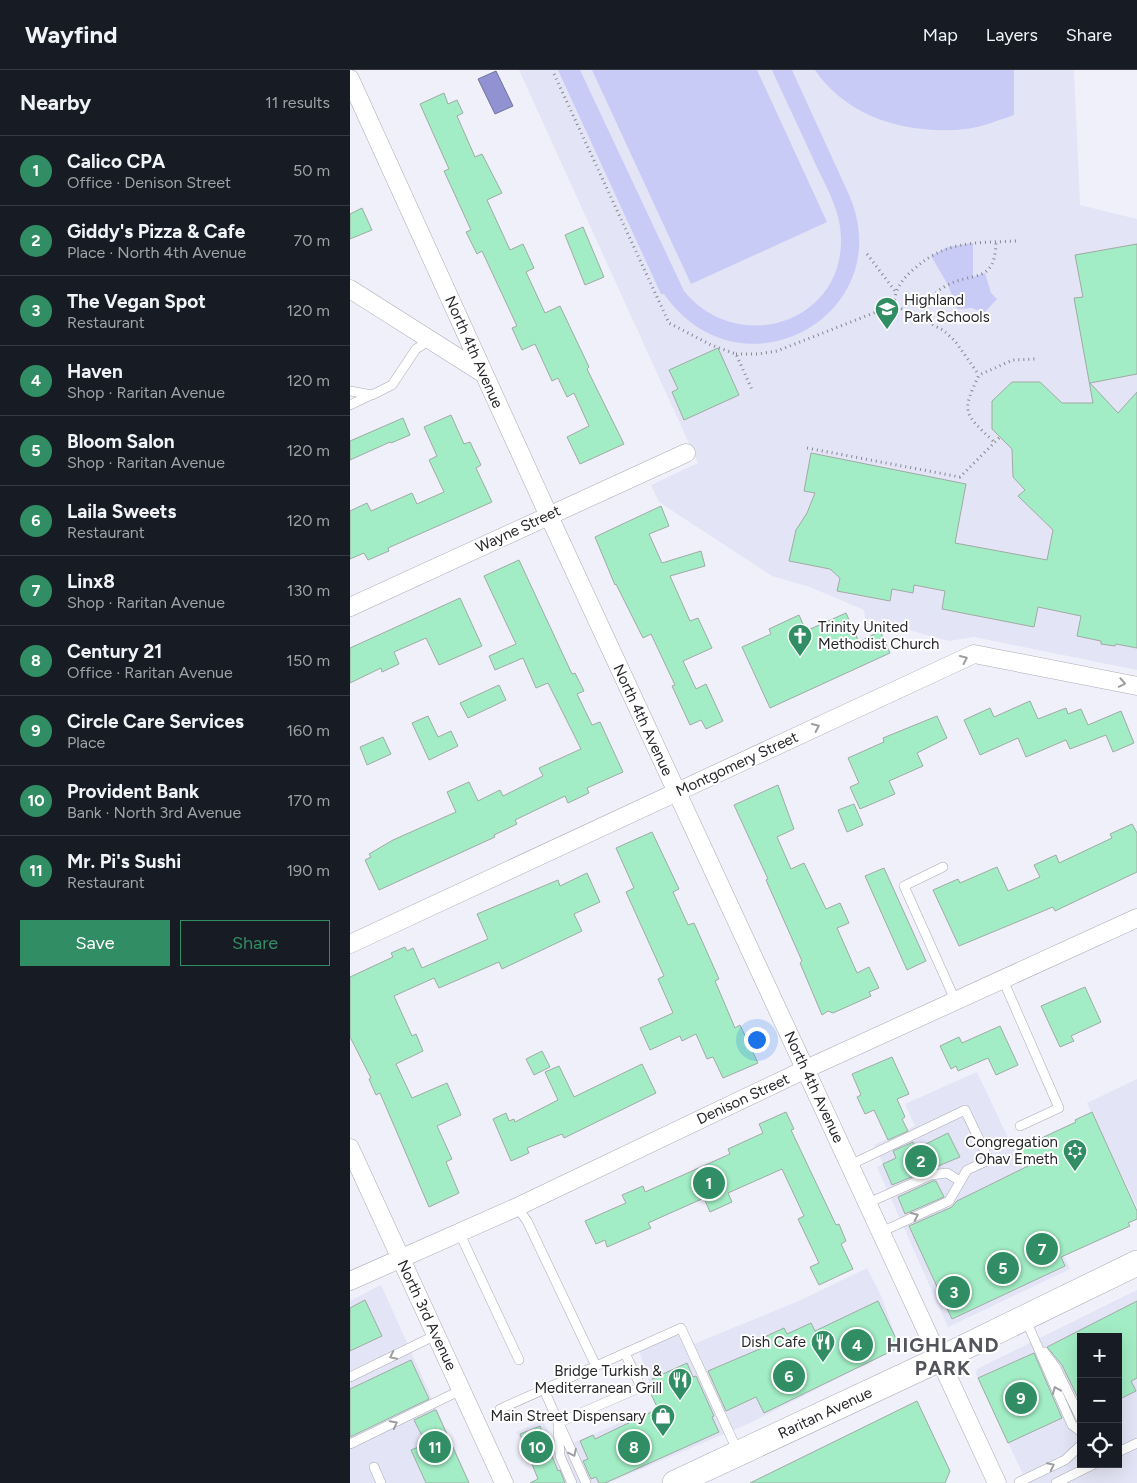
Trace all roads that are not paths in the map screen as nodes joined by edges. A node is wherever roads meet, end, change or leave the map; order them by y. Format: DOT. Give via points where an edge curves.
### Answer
graph roads {
  1 [pos="350,79"];
  2 [pos="350,289"];
  3 [pos="430,340"];
  4 [pos="484,374"];
  5 [pos="350,390"];
  6 [pos="372,394"];
  7 [pos="350,405"];
  8 [pos="686,453"];
  9 [pos="548,514"];
  10 [pos="350,607"];
  11 [pos="1137,686"];
  12 [pos="676,792"];
  13 [pos="943,867"];
  14 [pos="1137,918"];
  15 [pos="350,944"];
  16 [pos="1003,980"];
  17 [pos="956,1002"];
  18 [pos="806,1069"];
  19 [pos="1020,1126"];
  20 [pos="350,1148"];
  21 [pos="850,1165"];
  22 [pos="960,1181"];
  23 [pos="868,1203"];
  24 [pos="517,1207"];
  25 [pos="459,1232"];
  26 [pos="881,1232"];
  27 [pos="401,1258"];
  28 [pos="1137,1263"];
  29 [pos="350,1281"];
  30 [pos="1025,1318"];
  31 [pos="436,1335"];
  32 [pos="1038,1345"];
  33 [pos="625,1353"];
  34 [pos="940,1359"];
  35 [pos="519,1360"];
  36 [pos="596,1366"];
  37 [pos="350,1377"];
  38 [pos="461,1390"];
  39 [pos="544,1390"];
  40 [pos="500,1409"];
  41 [pos="1077,1411"];
  42 [pos="558,1423"];
  43 [pos="1077,1428"];
  44 [pos="1137,1443"];
  45 [pos="350,1444"];
  46 [pos="1077,1449"];
  47 [pos="1122,1450"];
  48 [pos="739,1455"];
  49 [pos="374,1467"];
  50 [pos="1086,1468"];
  51 [pos="1019,1482"];
  52 [pos="381,1483"];
  53 [pos="504,1483"];
  54 [pos="572,1483"];
  55 [pos="586,1483"];
  56 [pos="675,1483"];
  57 [pos="997,1483"];
  58 [pos="1056,1483"];
  1 -- 4 [label="street, North 4th Avenue"];
  2 -- 3 [label="street"];
  3 -- 4 [label="street"];
  3 -- 6 [label="lane" via="416,349 392,385"];
  4 -- 9 [label="street, North 4th Avenue"];
  5 -- 6 [label="lane"];
  6 -- 7 [label="lane"];
  8 -- 9 [label="street, Wayne Street"];
  9 -- 10 [label="street, Wayne Street"];
  9 -- 12 [label="street, North 4th Avenue"];
  12 -- 11 [label="street, Montgomery Street, one-way" via="974,654"];
  12 -- 15 [label="street, Montgomery Street"];
  12 -- 18 [label="street, North 4th Avenue"];
  13 -- 17 [label="lane" via="904,886"];
  14 -- 16 [label="street, Denison Street"];
  16 -- 17 [label="street, Denison Street"];
  16 -- 19 [label="lane" via="1058,1108"];
  17 -- 18 [label="street, Denison Street"];
  18 -- 21 [label="street, North 4th Avenue"];
  18 -- 24 [label="street, Denison Street"];
  20 -- 27 [label="street, North 3rd Avenue"];
  21 -- 22 [label="lane" via="965,1110 989,1160 967,1170"];
  21 -- 23 [label="street, North 4th Avenue"];
  22 -- 23 [label="lane" via="946,1173 931,1175"];
  26 -- 22 [label="lane, one-way" via="949,1201"];
  23 -- 26 [label="street, North 4th Avenue"];
  24 -- 25 [label="street, Denison Street"];
  24 -- 36 [label="lane"];
  25 -- 27 [label="street, Denison Street"];
  25 -- 35 [label="lane"];
  26 -- 34 [label="street, North 4th Avenue"];
  27 -- 29 [label="street, Denison Street"];
  27 -- 31 [label="street, North 3rd Avenue"];
  28 -- 30 [label="main road, Raritan Avenue"];
  30 -- 32 [label="lane"];
  30 -- 34 [label="main road, Raritan Avenue"];
  31 -- 37 [label="lane, one-way"];
  31 -- 38 [label="street, North 3rd Avenue"];
  32 -- 41 [label="lane" via="1056,1368"];
  43 -- 32 [label="lane, one-way" via="1072,1425"];
  33 -- 36 [label="lane"];
  33 -- 42 [label="lane" via="641,1387"];
  33 -- 48 [label="lane" via="681,1328"];
  34 -- 48 [label="main road, Raritan Avenue"];
  34 -- 57 [label="street, North 4th Avenue"];
  36 -- 39 [label="lane"];
  45 -- 38 [label="lane, one-way"];
  38 -- 53 [label="street, North 3rd Avenue"];
  39 -- 40 [label="lane"];
  39 -- 42 [label="lane"];
  42 -- 54 [label="lane" via="560,1456"];
  42 -- 55 [label="lane, one-way"];
  44 -- 47 [label="lane"];
  51 -- 46 [label="lane, one-way" via="1065,1460"];
  48 -- 56 [label="main road, Raritan Avenue"];
  49 -- 52 [label="lane"];
  50 -- 58 [label="lane"];
}
